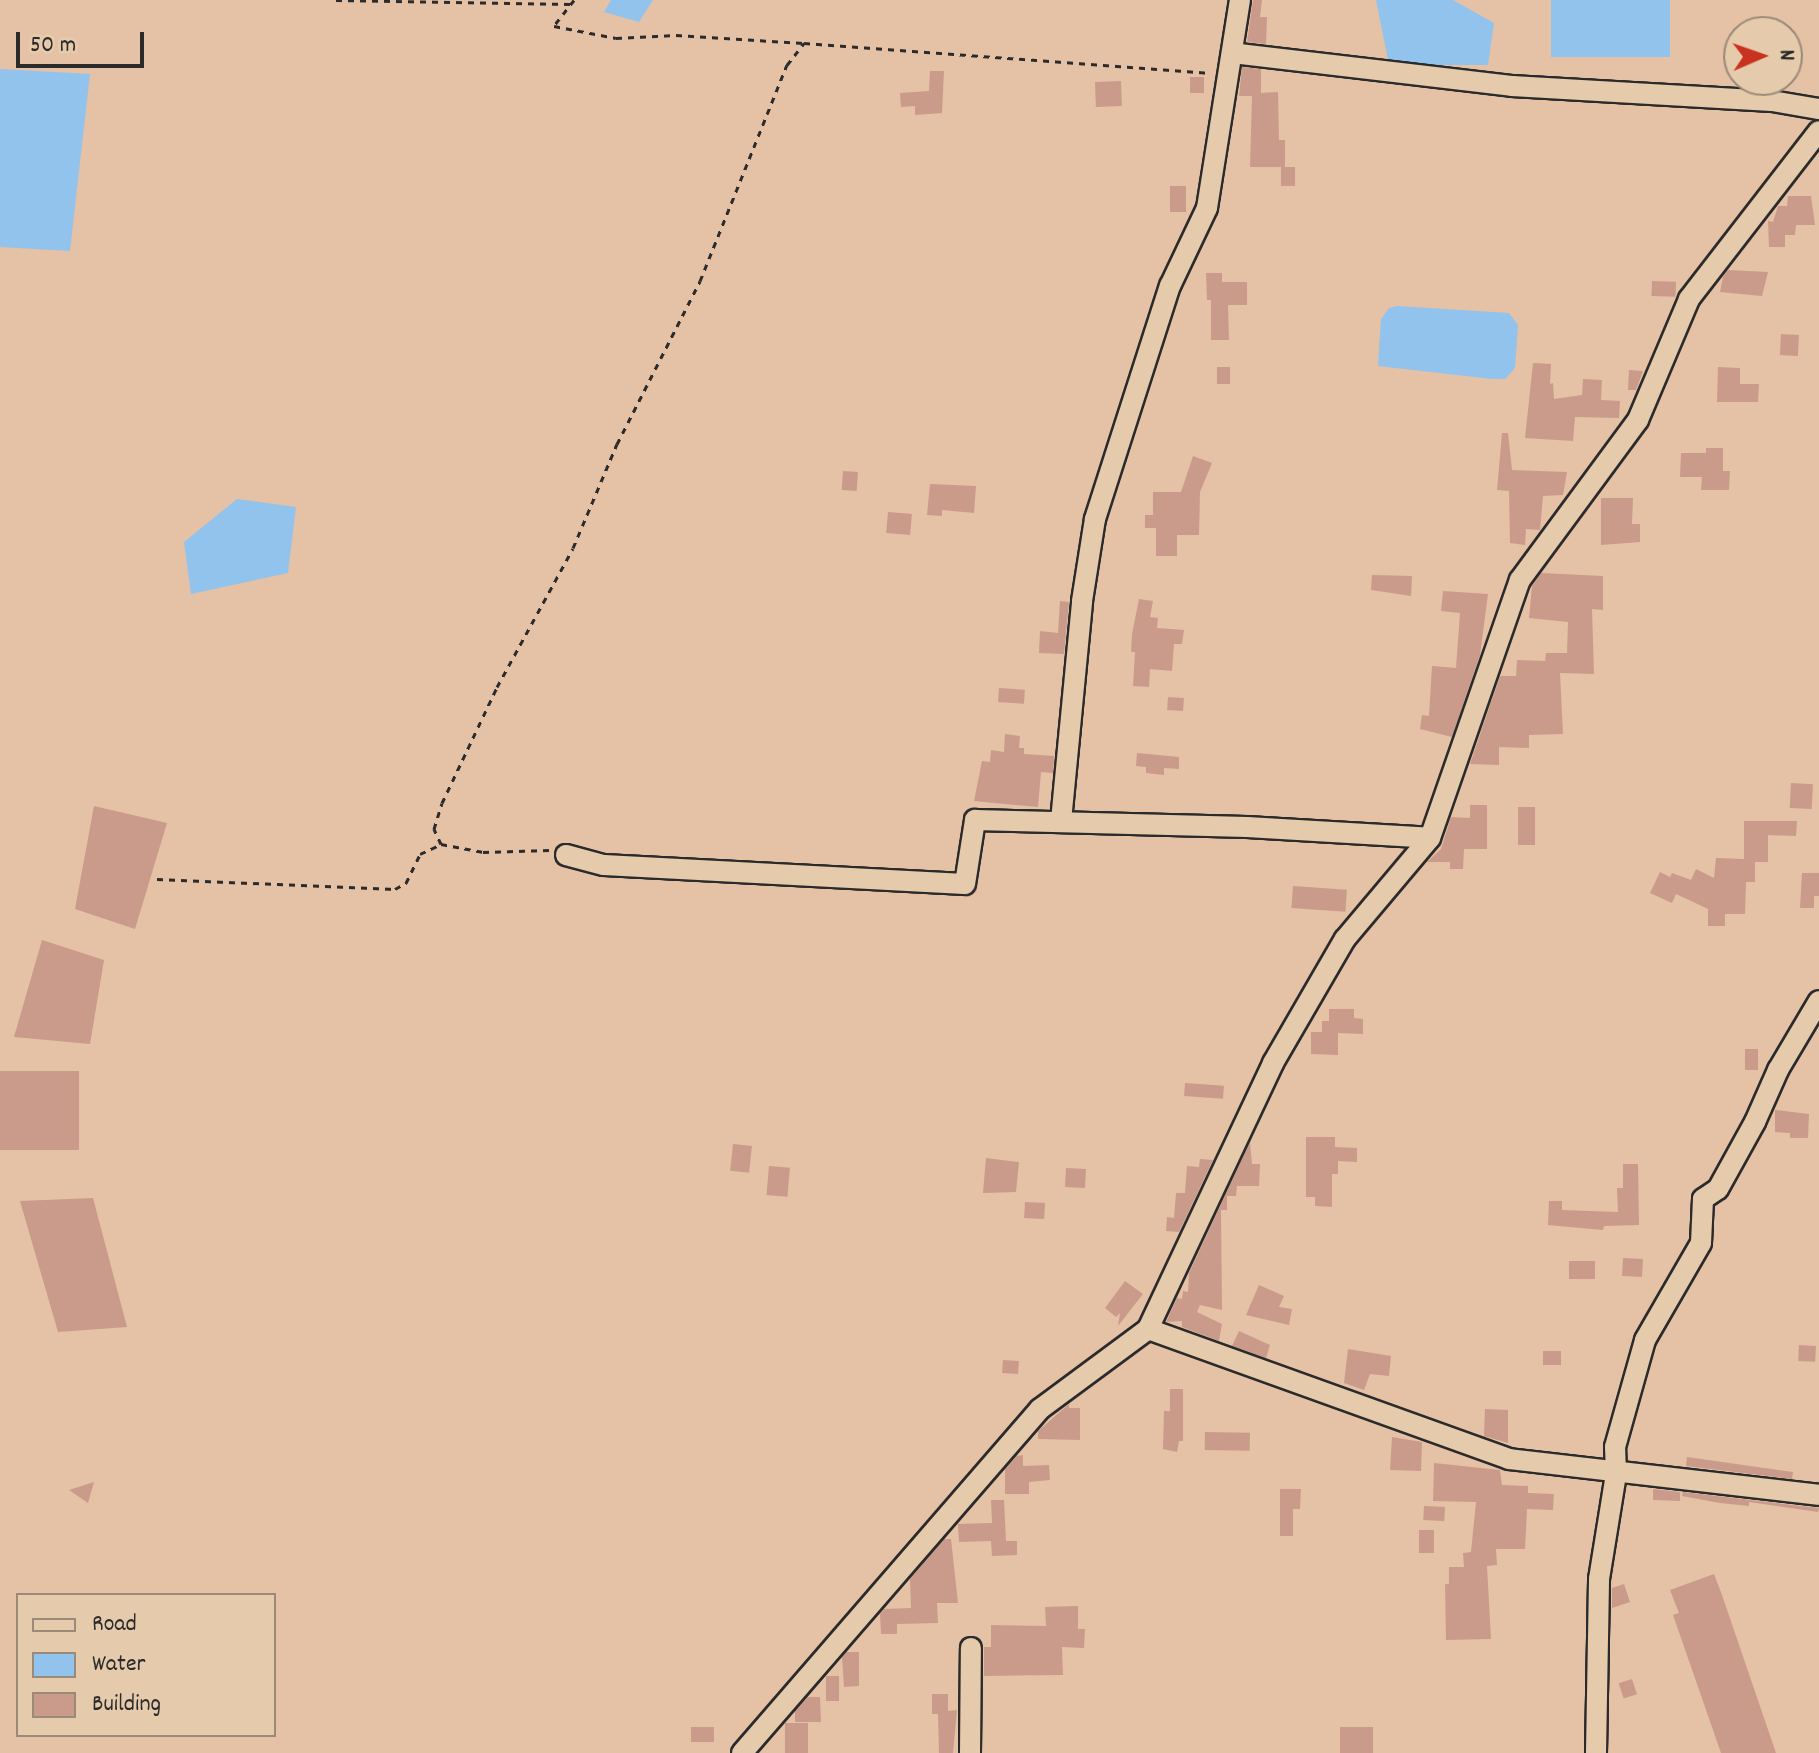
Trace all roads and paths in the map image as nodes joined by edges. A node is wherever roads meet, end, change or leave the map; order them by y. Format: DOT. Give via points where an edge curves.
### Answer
graph roads {
  1 [pos="336,0"];
  2 [pos="1240,0"];
  3 [pos="572,2"];
  4 [pos="804,43"];
  5 [pos="1232,53"];
  6 [pos="1229,74"];
  7 [pos="1819,109"];
  8 [pos="1819,131"];
  9 [pos="1061,821"];
  10 [pos="1430,838"];
  11 [pos="441,844"];
  12 [pos="566,855"];
  13 [pos="157,879"];
  14 [pos="1819,1001"];
  15 [pos="1148,1329"];
  16 [pos="1616,1474"];
  17 [pos="1819,1495"];
  18 [pos="971,1648"];
  19 [pos="742,1753"];
  20 [pos="970,1753"];
  21 [pos="1596,1753"];
  1 -- 3 [label="path"];
  2 -- 5 [label="street"];
  3 -- 4 [label="path" via="554,26 616,38 676,35"];
  4 -- 6 [label="path"];
  4 -- 11 [label="path" via="787,65 700,281 617,444 573,548 497,687 442,803 434,829"];
  5 -- 6 [label="street"];
  5 -- 7 [label="street" via="1512,86 1772,101"];
  6 -- 9 [label="street" via="1207,208 1170,286 1095,519"];
  8 -- 10 [label="street" via="1689,299 1638,420 1520,580"];
  9 -- 10 [label="street"];
  9 -- 12 [label="street" via="975,820 965,884 604,865"];
  10 -- 15 [label="street" via="1345,939 1281,1049"];
  11 -- 12 [label="path" via="483,852 552,850"];
  11 -- 13 [label="path" via="420,854 406,883 395,889"];
  14 -- 16 [label="street" via="1718,1189 1703,1199 1701,1243 1645,1340 1615,1447"];
  15 -- 16 [label="street" via="1509,1459"];
  15 -- 19 [label="street" via="1040,1409"];
  16 -- 17 [label="street"];
  16 -- 21 [label="street" via="1599,1579"];
  18 -- 20 [label="street"];
}
